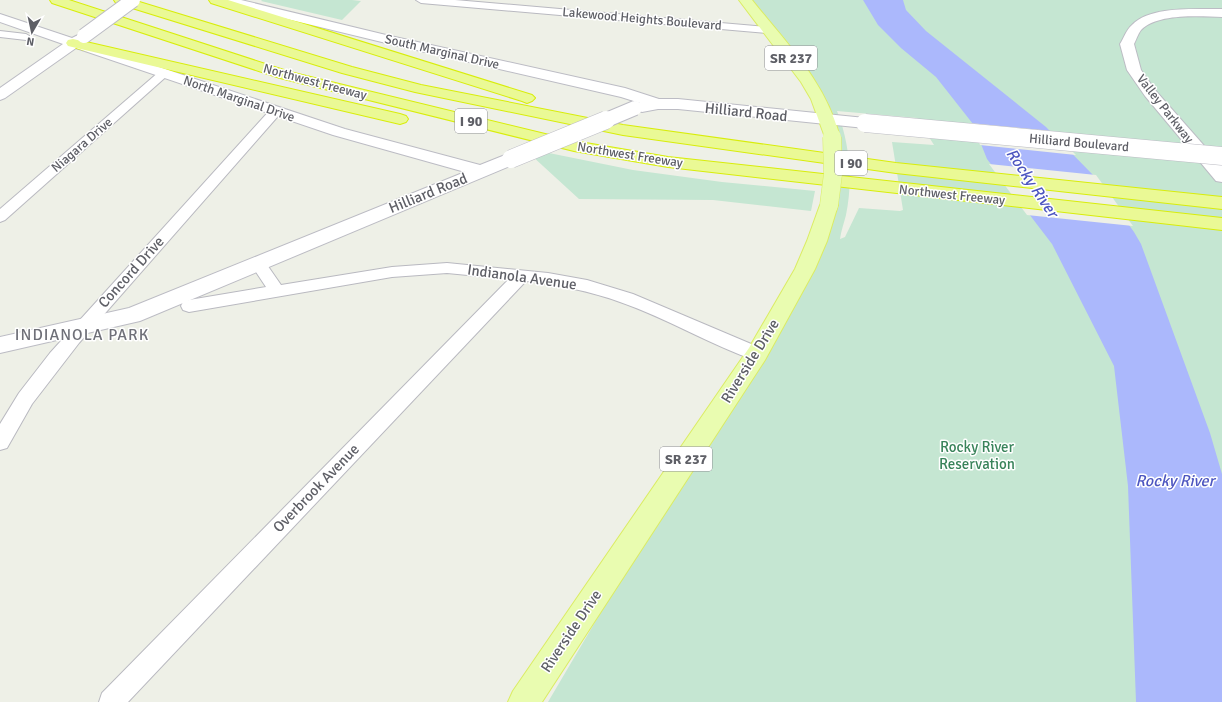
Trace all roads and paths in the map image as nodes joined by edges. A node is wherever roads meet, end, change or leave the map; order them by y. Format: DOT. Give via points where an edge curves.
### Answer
graph roads {
  1 [pos="56,0"];
  2 [pos="120,0"];
  3 [pos="134,0"];
  4 [pos="215,0"];
  5 [pos="225,0"];
  6 [pos="422,0"];
  7 [pos="745,0"];
  8 [pos="1222,13"];
  9 [pos="0,18"];
  10 [pos="768,30"];
  11 [pos="0,34"];
  12 [pos="26,37"];
  13 [pos="78,40"];
  14 [pos="164,73"];
  15 [pos="0,95"];
  16 [pos="658,104"];
  17 [pos="275,112"];
  18 [pos="865,122"];
  19 [pos="414,123"];
  20 [pos="429,126"];
  21 [pos="831,128"];
  22 [pos="622,130"];
  23 [pos="1222,156"];
  24 [pos="481,171"];
  25 [pos="1222,177"];
  26 [pos="868,185"];
  27 [pos="1222,203"];
  28 [pos="0,217"];
  29 [pos="1222,224"];
  30 [pos="258,263"];
  31 [pos="522,275"];
  32 [pos="276,292"];
  33 [pos="189,306"];
  34 [pos="82,327"];
  35 [pos="0,345"];
  36 [pos="757,354"];
  37 [pos="0,442"];
  38 [pos="111,702"];
  39 [pos="524,702"];
  1 -- 26 [label="highway, Northwest Freeway / I 90" via="285,75 574,146 668,162"];
  2 -- 22 [label="highway, Northwest Freeway / I 90" via="347,70 412,87"];
  3 -- 13 [label="main road, bridge"];
  4 -- 22 [label="highway" via="578,113"];
  5 -- 16 [label="main road, South Marginal Drive" via="625,93"];
  6 -- 10 [label="street, Lakewood Heights Boulevard"];
  7 -- 10 [label="main road, Riverside Drive / SR 237"];
  8 -- 25 [label="main road, Valley Parkway" via="1180,12 1148,20 1136,27 1127,44 1134,70 1150,93"];
  9 -- 13 [label="main road, North Marginal Drive"];
  10 -- 21 [label="main road, Riverside Drive / SR 237" via="808,81"];
  11 -- 12 [label="street"];
  13 -- 14 [label="main road, North Marginal Drive"];
  13 -- 15 [label="main road"];
  13 -- 19 [label="highway"];
  14 -- 17 [label="main road, North Marginal Drive"];
  14 -- 28 [label="street, Niagara Drive"];
  16 -- 21 [label="main road, Hilliard Road" via="678,104"];
  16 -- 24 [label="main road, Hilliard Road, bridge" via="635,108"];
  17 -- 24 [label="main road, North Marginal Drive"];
  17 -- 34 [label="street, Concord Drive"];
  18 -- 21 [label="main road, Hilliard Road"];
  18 -- 23 [label="main road, Hilliard Boulevard, bridge"];
  20 -- 26 [label="highway" via="570,154 654,167 736,176"];
  21 -- 36 [label="main road, Riverside Drive / SR 237, bridge" via="833,174 829,205 805,268"];
  22 -- 27 [label="highway, Northwest Freeway / I 90" via="896,168"];
  24 -- 30 [label="main road, Hilliard Road"];
  26 -- 29 [label="highway, Northwest Freeway / I 90"];
  30 -- 32 [label="street"];
  30 -- 34 [label="main road, Hilliard Road" via="133,315"];
  31 -- 32 [label="street, Indianola Avenue" via="447,268 392,272"];
  31 -- 36 [label="street, Indianola Avenue" via="587,286 627,298"];
  31 -- 38 [label="street, Overbrook Avenue"];
  32 -- 33 [label="street, Indianola Avenue"];
  34 -- 35 [label="main road, Hilliard Road"];
  34 -- 37 [label="street, Concord Drive" via="13,416"];
  36 -- 39 [label="main road, Riverside Drive / SR 237"];
}
